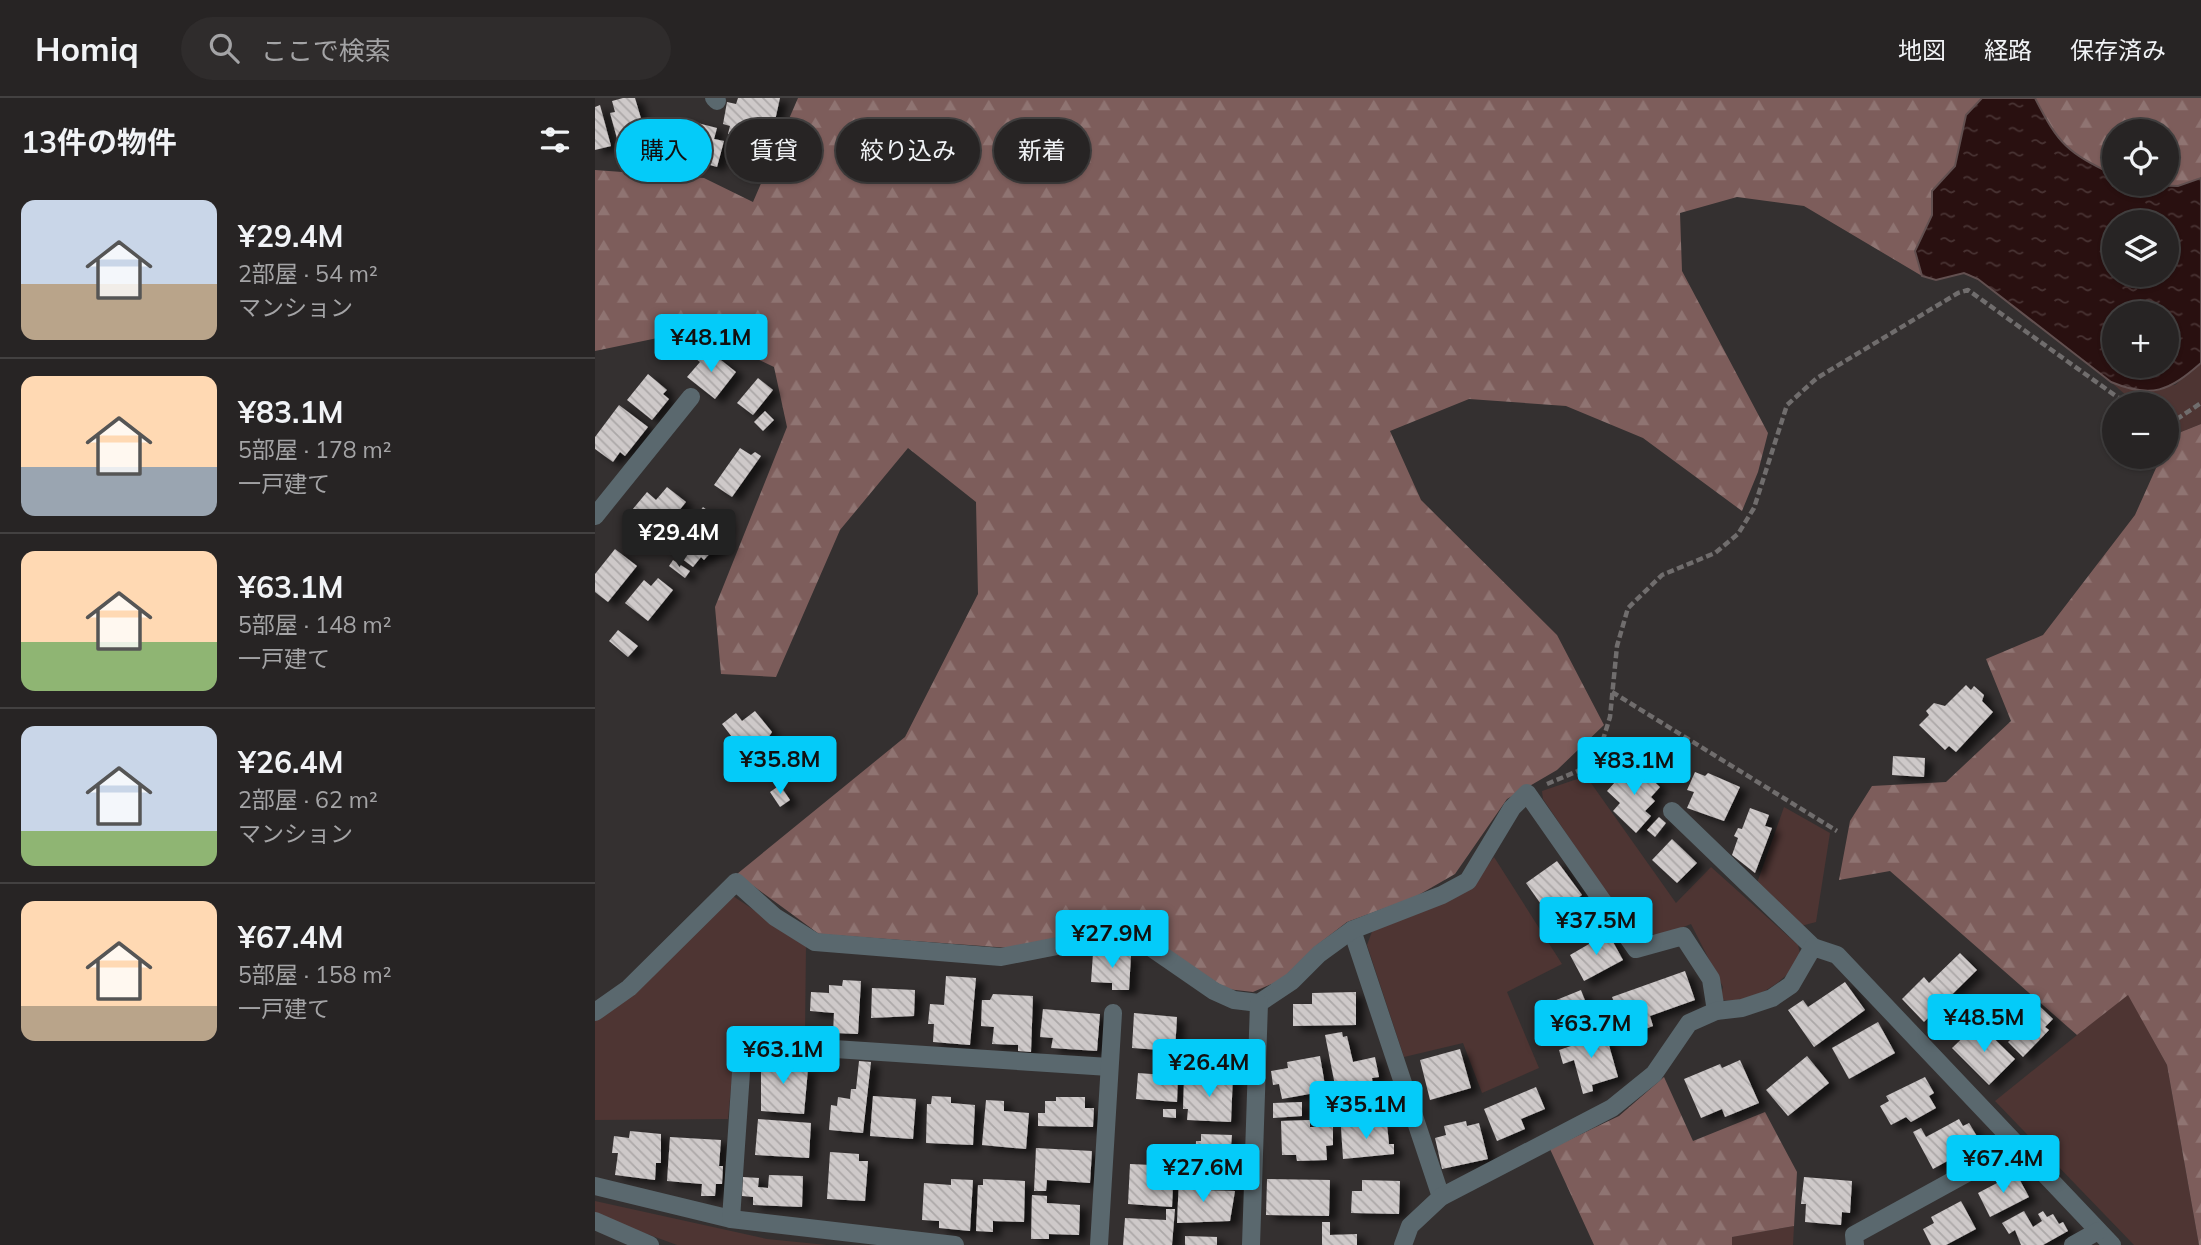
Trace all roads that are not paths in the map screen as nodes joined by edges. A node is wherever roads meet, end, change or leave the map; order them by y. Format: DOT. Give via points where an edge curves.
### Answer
graph roads {
  1 [pos="691,397"];
  2 [pos="595,516"];
  3 [pos="1672,811"];
  4 [pos="1352,930"];
  5 [pos="1813,947"];
  6 [pos="1259,1003"];
  7 [pos="1716,1011"];
  8 [pos="595,1012"];
  9 [pos="1113,1013"];
  10 [pos="1109,1067"];
  11 [pos="2016,1146"];
  12 [pos="595,1186"];
  13 [pos="1441,1197"];
  14 [pos="731,1219"];
  15 [pos="595,1222"];
  16 [pos="2098,1231"];
  17 [pos="650,1245"];
  18 [pos="955,1245"];
  19 [pos="1099,1245"];
  20 [pos="1251,1245"];
  21 [pos="1403,1245"];
  22 [pos="1855,1245"];
  23 [pos="2073,1245"];
  24 [pos="2112,1245"];
  1 -- 2 [label="street"];
  3 -- 5 [label="street"];
  4 -- 6 [label="street"];
  4 -- 7 [label="street" via="1468,881 1512,808 1527,793 1636,949 1683,936 1711,979"];
  4 -- 13 [label="street"];
  5 -- 7 [label="street" via="1791,985 1772,998"];
  5 -- 11 [label="street" via="1837,955"];
  6 -- 8 [label="street" via="1234,1000 1214,991 1143,942 1125,939 1103,937 1001,957 815,942 775,917 736,882 629,988"];
  6 -- 20 [label="street"];
  7 -- 13 [label="street" via="1689,1023 1654,1074 1612,1108"];
  9 -- 10 [label="street"];
  10 -- 14 [label="street" via="743,1043"];
  10 -- 19 [label="street"];
  11 -- 16 [label="street"];
  11 -- 22 [label="street" via="1854,1235"];
  12 -- 14 [label="street"];
  13 -- 21 [label="street" via="1410,1226"];
  14 -- 18 [label="street"];
  15 -- 17 [label="street"];
  16 -- 23 [label="street"];
  16 -- 24 [label="street"];
}
